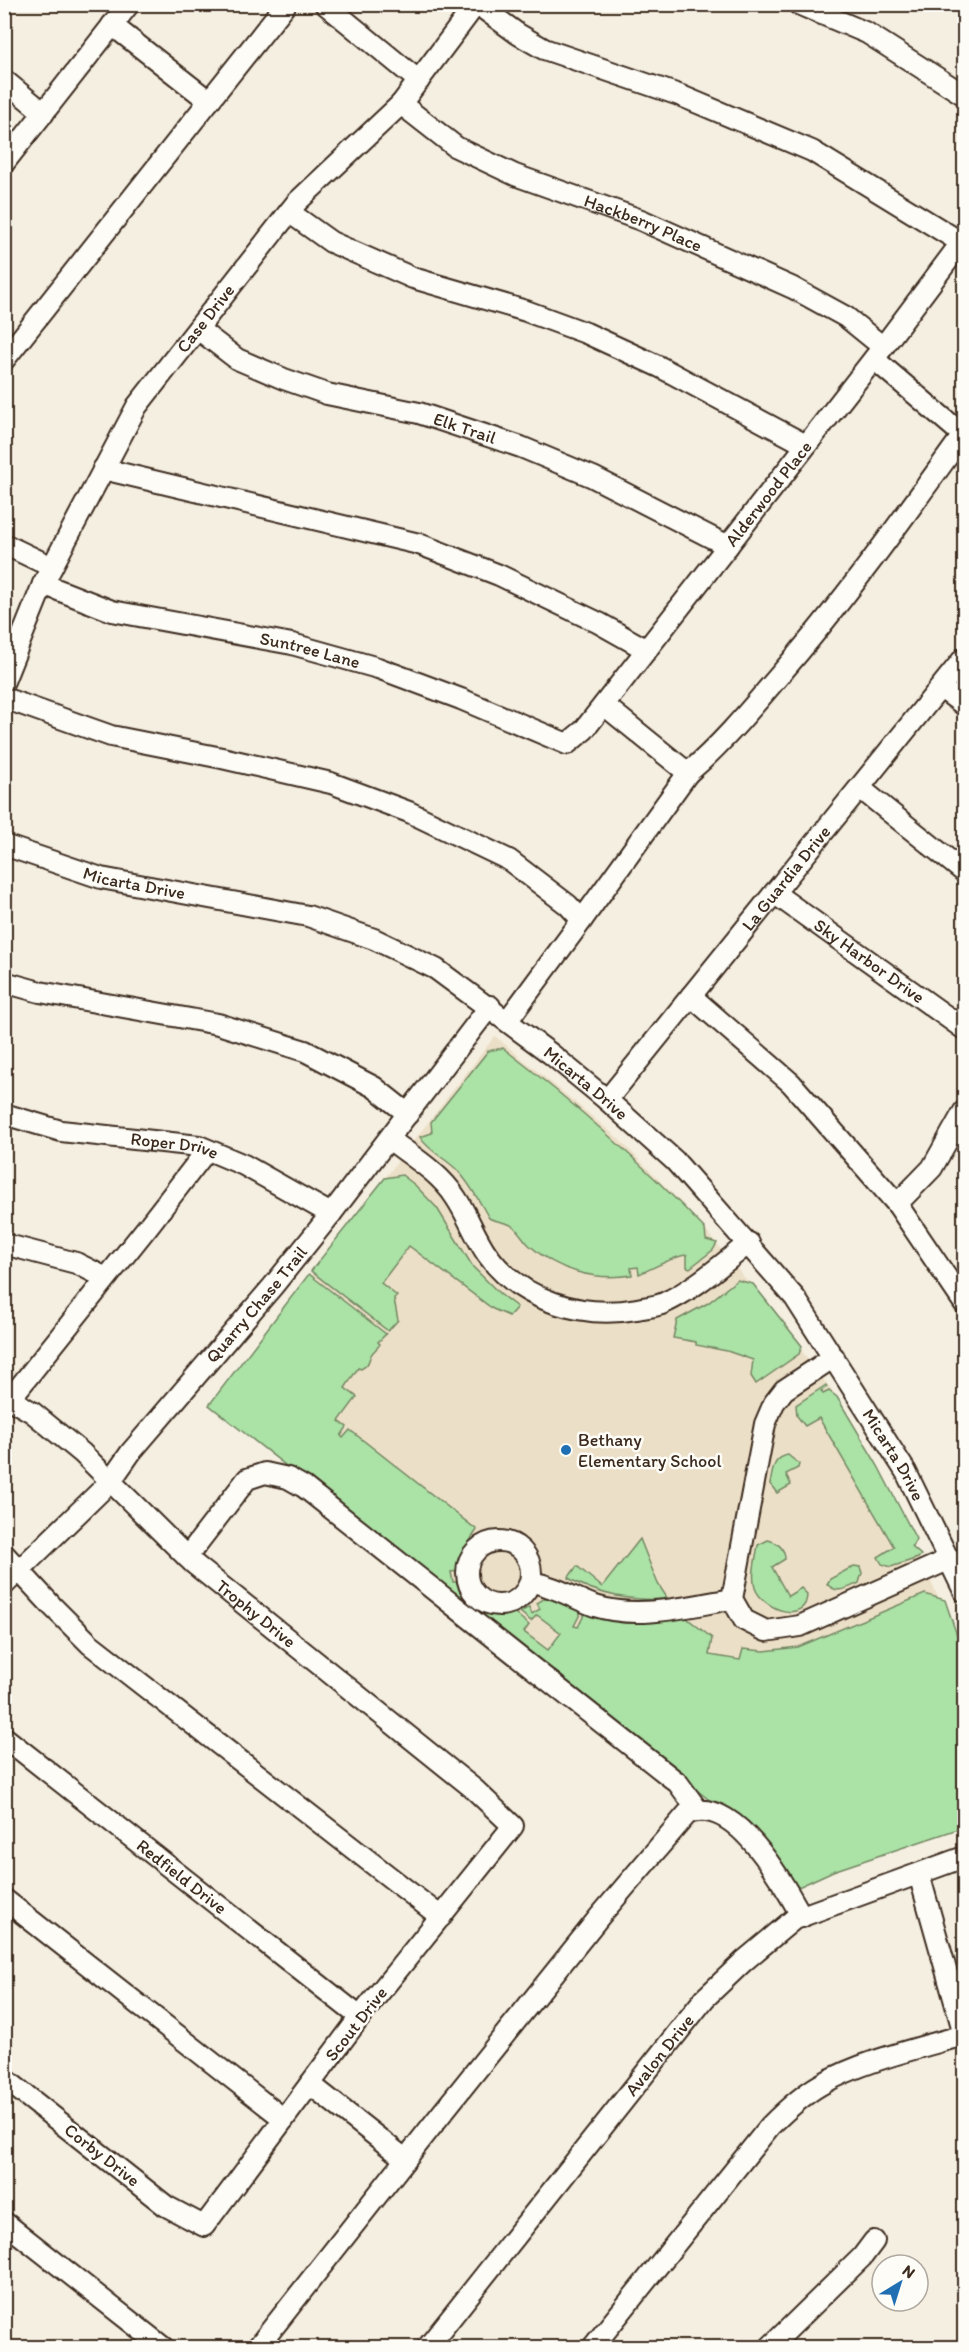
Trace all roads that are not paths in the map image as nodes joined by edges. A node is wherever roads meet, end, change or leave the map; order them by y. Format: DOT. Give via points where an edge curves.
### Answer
graph roads {
  1 [pos="286,4"];
  2 [pos="325,4"];
  3 [pos="477,4"];
  4 [pos="798,4"];
  5 [pos="120,11"];
  6 [pos="4,80"];
  7 [pos="419,81"];
  8 [pos="964,95"];
  9 [pos="209,101"];
  10 [pos="401,104"];
  11 [pos="44,113"];
  12 [pos="4,163"];
  13 [pos="289,212"];
  14 [pos="963,241"];
  15 [pos="198,329"];
  16 [pos="879,353"];
  17 [pos="4,360"];
  18 [pos="964,434"];
  19 [pos="806,445"];
  20 [pos="103,469"];
  21 [pos="4,544"];
  22 [pos="728,546"];
  23 [pos="48,575"];
  24 [pos="647,650"];
  25 [pos="964,658"];
  26 [pos="4,681"];
  27 [pos="941,688"];
  28 [pos="4,698"];
  29 [pos="604,705"];
  30 [pos="964,705"];
  31 [pos="567,744"];
  32 [pos="688,773"];
  33 [pos="860,788"];
  34 [pos="4,845"];
  35 [pos="964,872"];
  36 [pos="774,893"];
  37 [pos="582,920"];
  38 [pos="4,982"];
  39 [pos="691,996"];
  40 [pos="490,1006"];
  41 [pos="508,1020"];
  42 [pos="964,1029"];
  43 [pos="607,1100"];
  44 [pos="964,1112"];
  45 [pos="4,1114"];
  46 [pos="408,1114"];
  47 [pos="389,1138"];
  48 [pos="207,1150"];
  49 [pos="897,1204"];
  50 [pos="331,1214"];
  51 [pos="749,1243"];
  52 [pos="4,1244"];
  53 [pos="106,1278"];
  54 [pos="964,1303"];
  55 [pos="834,1357"];
  56 [pos="7,1397"];
  57 [pos="110,1482"];
  58 [pos="4,1554"];
  59 [pos="187,1557"];
  60 [pos="950,1559"];
  61 [pos="21,1569"];
  62 [pos="531,1582"];
  63 [pos="4,1585"];
  64 [pos="964,1591"];
  65 [pos="732,1599"];
  66 [pos="4,1737"];
  67 [pos="697,1809"];
  68 [pos="513,1826"];
  69 [pos="964,1857"];
  70 [pos="919,1874"];
  71 [pos="4,1899"];
  72 [pos="441,1917"];
  73 [pos="802,1917"];
  74 [pos="360,2017"];
  75 [pos="964,2035"];
  76 [pos="4,2078"];
  77 [pos="310,2084"];
  78 [pos="284,2119"];
  79 [pos="405,2159"];
  80 [pos="4,2222"];
  81 [pos="204,2226"];
  82 [pos="874,2241"];
  83 [pos="164,2348"];
  84 [pos="257,2348"];
  85 [pos="427,2348"];
  86 [pos="592,2348"];
  87 [pos="769,2348"];
  1 -- 9 [label="street"];
  2 -- 7 [label="street"];
  3 -- 7 [label="street, Case Drive"];
  3 -- 14 [label="street" via="544,49 679,95 812,151"];
  4 -- 8 [label="street" via="867,33"];
  5 -- 9 [label="street"];
  5 -- 11 [label="street"];
  6 -- 11 [label="street"];
  7 -- 10 [label="street, Case Drive"];
  9 -- 17 [label="street"];
  10 -- 13 [label="street, Case Drive"];
  10 -- 16 [label="street, Hackberry Place" via="456,147 515,175 641,220 794,288 846,317"];
  11 -- 12 [label="street"];
  13 -- 15 [label="street, Case Drive"];
  13 -- 19 [label="street" via="331,242 413,278 586,333 660,367"];
  14 -- 16 [label="street, Alderwood Place"];
  15 -- 20 [label="street, Case Drive" via="137,406"];
  15 -- 22 [label="street, Elk Trail" via="237,359 285,379 327,394 419,413 521,447 593,477"];
  16 -- 18 [label="street, Hackberry Place"];
  16 -- 19 [label="street, Alderwood Place"];
  18 -- 32 [label="street" via="803,648 718,747"];
  19 -- 22 [label="street, Alderwood Place"];
  20 -- 23 [label="street, Case Drive"];
  20 -- 24 [label="street" via="419,543 499,575 599,622"];
  21 -- 23 [label="street, Suntree Lane"];
  22 -- 24 [label="street, Alderwood Place"];
  23 -- 26 [label="street, Case Drive"];
  23 -- 31 [label="street, Suntree Lane" via="112,611 292,644 378,668"];
  24 -- 29 [label="street, Alderwood Place"];
  25 -- 27 [label="street, La Guardia Drive"];
  27 -- 30 [label="street"];
  27 -- 33 [label="street, La Guardia Drive"];
  28 -- 37 [label="street" via="111,736 331,783 409,812 509,860"];
  29 -- 31 [label="street, Alderwood Place" via="585,730"];
  29 -- 32 [label="street"];
  32 -- 37 [label="street"];
  33 -- 35 [label="street"];
  33 -- 36 [label="street, La Guardia Drive"];
  34 -- 40 [label="street, Micarta Drive" via="101,878 308,916 374,939 436,969"];
  36 -- 39 [label="street, La Guardia Drive"];
  36 -- 42 [label="street, Sky Harbor Drive"];
  37 -- 41 [label="street"];
  38 -- 46 [label="street" via="219,1024 305,1051 374,1088"];
  39 -- 43 [label="street, La Guardia Drive"];
  39 -- 49 [label="street" via="791,1083"];
  40 -- 41 [label="street, Micarta Drive"];
  40 -- 46 [label="street, Quarry Chase Trail"];
  41 -- 43 [label="street, Micarta Drive"];
  43 -- 51 [label="street, Micarta Drive" via="675,1161"];
  44 -- 49 [label="street" via="932,1168"];
  45 -- 48 [label="street, Roper Drive" via="61,1131"];
  46 -- 47 [label="street, Quarry Chase Trail"];
  47 -- 50 [label="street, Quarry Chase Trail"];
  47 -- 51 [label="street" via="438,1176 456,1197 488,1255 510,1278 538,1297 575,1310 620,1312 662,1304"];
  48 -- 50 [label="street, Roper Drive" via="244,1165"];
  48 -- 53 [label="street"];
  49 -- 54 [label="street"];
  50 -- 57 [label="street, Quarry Chase Trail"];
  51 -- 55 [label="street, Micarta Drive" via="795,1298"];
  52 -- 53 [label="street" via="76,1263"];
  53 -- 56 [label="street"];
  55 -- 60 [label="street, Micarta Drive" via="906,1472"];
  55 -- 65 [label="street" via="784,1390 774,1402 765,1424"];
  56 -- 57 [label="street, Trophy Drive" via="82,1453"];
  57 -- 59 [label="street, Trophy Drive"];
  57 -- 61 [label="street, Quarry Chase Trail"];
  58 -- 61 [label="street"];
  59 -- 67 [label="street" via="247,1479 265,1473 288,1478 678,1784"];
  59 -- 68 [label="street, Trophy Drive"];
  60 -- 64 [label="street, Micarta Drive"];
  60 -- 65 [label="street" via="800,1626 766,1630 744,1620"];
  61 -- 63 [label="street, Quarry Chase Trail"];
  61 -- 72 [label="street" via="90,1644"];
  62 -- 65 [label="street" via="548,1584 595,1606 626,1612"];
  66 -- 74 [label="street, Redfield Drive"];
  67 -- 73 [label="street" via="711,1811 754,1842"];
  67 -- 79 [label="street" via="666,1836"];
  68 -- 72 [label="street, Scout Drive"];
  69 -- 70 [label="street, Avalon Drive"];
  70 -- 73 [label="street, Avalon Drive"];
  70 -- 75 [label="street"];
  71 -- 78 [label="street"];
  72 -- 74 [label="street, Scout Drive"];
  73 -- 85 [label="street, Avalon Drive" via="744,1961 705,1998"];
  74 -- 77 [label="street, Scout Drive"];
  75 -- 86 [label="street" via="844,2073 819,2085 791,2106 770,2126"];
  76 -- 81 [label="street, Corby Drive" via="166,2206"];
  77 -- 78 [label="street, Scout Drive"];
  77 -- 79 [label="street"];
  78 -- 81 [label="street, Scout Drive"];
  79 -- 84 [label="street"];
  80 -- 83 [label="street"];
  82 -- 87 [label="street"];
}
